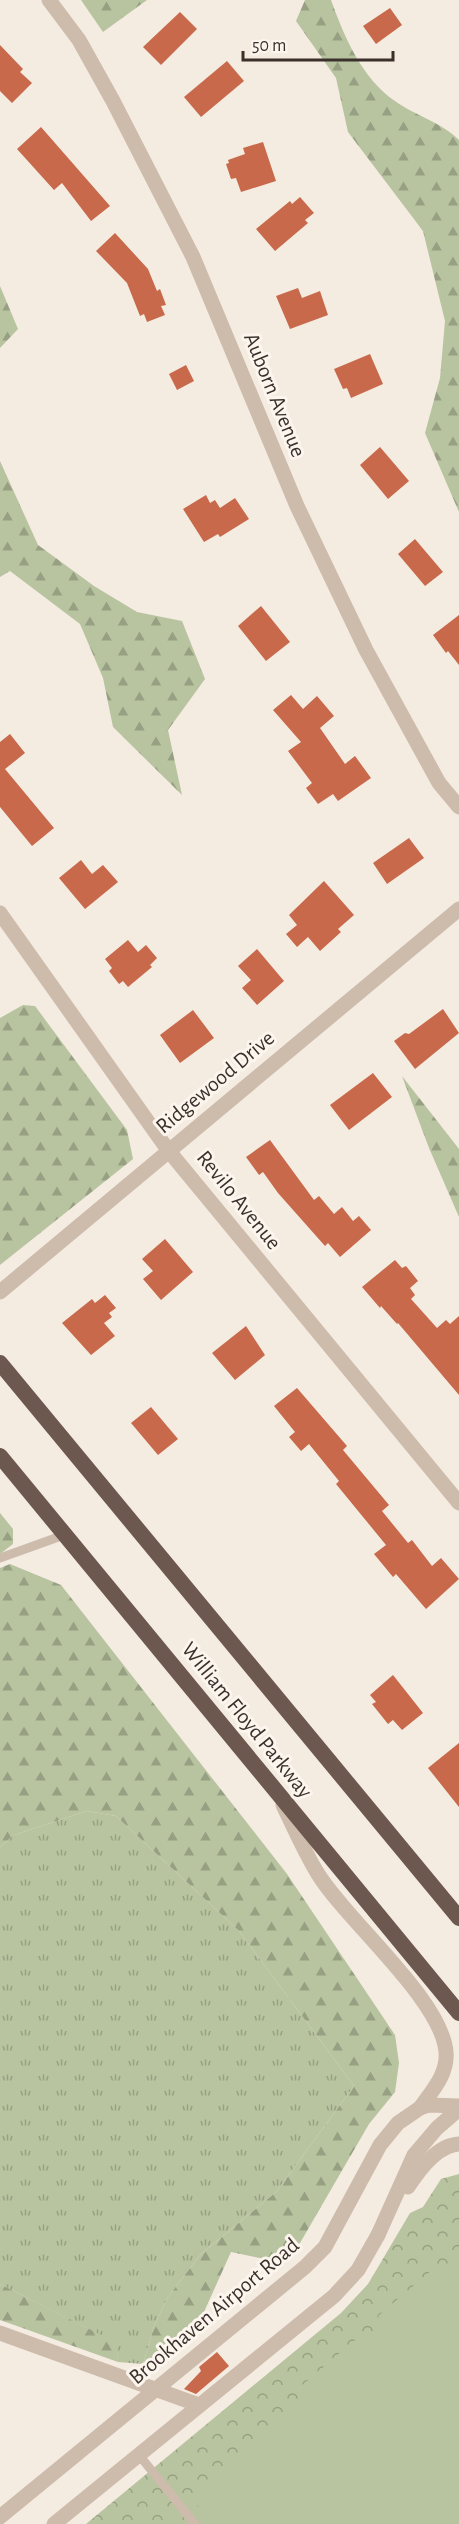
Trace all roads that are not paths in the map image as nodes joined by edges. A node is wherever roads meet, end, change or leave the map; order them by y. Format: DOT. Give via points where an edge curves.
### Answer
graph roads {
  1 [pos="49,0"];
  2 [pos="459,807"];
  3 [pos="459,909"];
  4 [pos="0,913"];
  5 [pos="168,1150"];
  6 [pos="0,1292"];
  7 [pos="0,1363"];
  8 [pos="0,1456"];
  9 [pos="459,1503"];
  10 [pos="64,1535"];
  11 [pos="0,1558"];
  12 [pos="275,1791"];
  13 [pos="459,1918"];
  14 [pos="459,2013"];
  15 [pos="420,2108"];
  16 [pos="459,2108"];
  17 [pos="459,2144"];
  18 [pos="378,2235"];
  19 [pos="0,2333"];
  20 [pos="155,2390"];
  21 [pos="199,2405"];
  22 [pos="138,2455"];
  23 [pos="0,2517"];
  24 [pos="54,2524"];
  25 [pos="195,2524"];
  1 -- 2 [label="street, Auborn Avenue" via="79,40 188,246 297,506 366,650 439,783"];
  3 -- 5 [label="street, Ridgewood Drive"];
  4 -- 5 [label="street, Revilo Avenue"];
  5 -- 6 [label="street, Ridgewood Drive"];
  5 -- 9 [label="street, Revilo Avenue"];
  7 -- 13 [label="highway, William Floyd Parkway"];
  8 -- 10 [label="highway, William Floyd Parkway"];
  10 -- 11 [label="lane"];
  10 -- 12 [label="highway, William Floyd Parkway"];
  12 -- 14 [label="highway, William Floyd Parkway"];
  12 -- 15 [label="street" via="319,1875 430,2010 446,2049 446,2065"];
  15 -- 16 [label="street"];
  15 -- 20 [label="street, Brookhaven Airport Road" via="398,2123 380,2145 325,2247"];
  16 -- 18 [label="street" via="414,2155"];
  17 -- 18 [label="street" via="443,2148 418,2172"];
  18 -- 21 [label="street" via="358,2270 334,2296"];
  19 -- 20 [label="street"];
  20 -- 21 [label="street"];
  20 -- 23 [label="street, Brookhaven Airport Road"];
  21 -- 22 [label="street"];
  22 -- 24 [label="street"];
  22 -- 25 [label="lane"];
}
